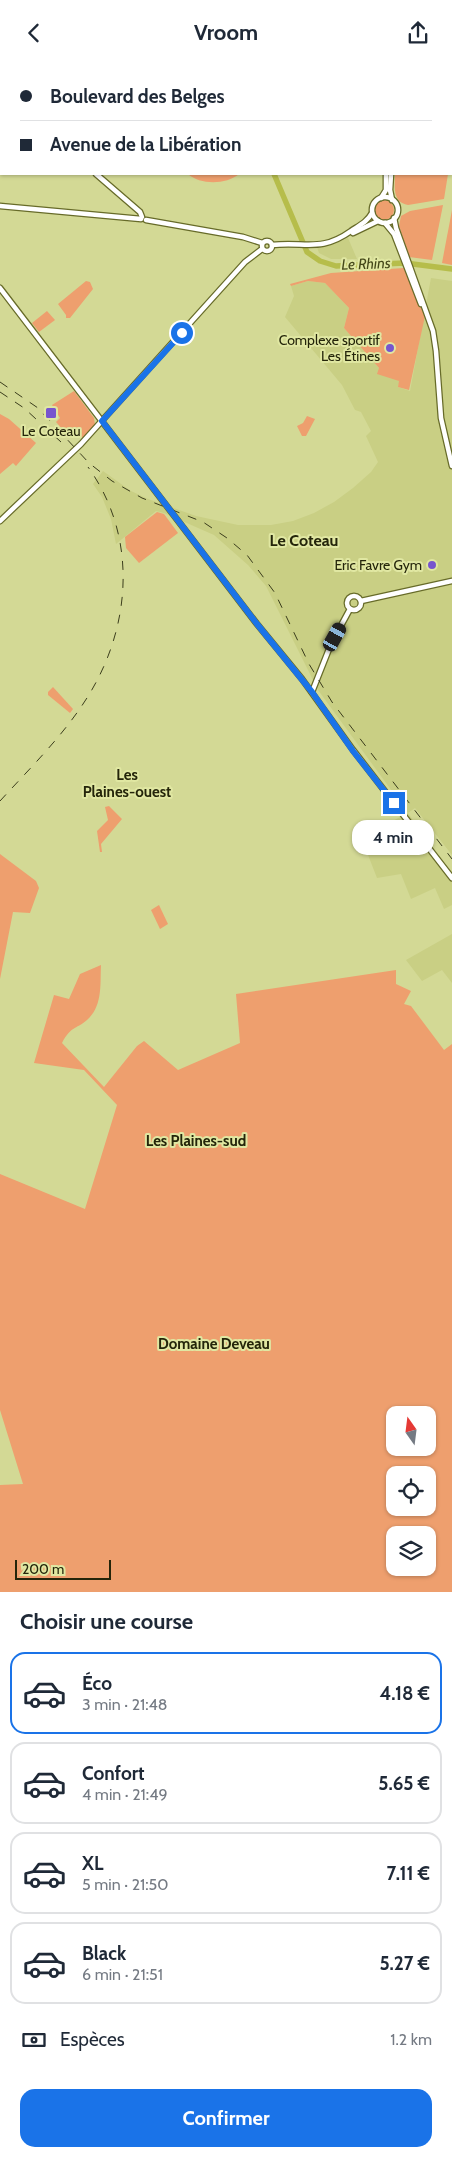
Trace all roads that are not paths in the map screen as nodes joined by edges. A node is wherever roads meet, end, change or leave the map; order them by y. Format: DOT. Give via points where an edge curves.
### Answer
graph roads {
  1 [pos="97,175"];
  2 [pos="386,175"];
  3 [pos="391,175"];
  4 [pos="381,198"];
  5 [pos="392,200"];
  6 [pos="0,206"];
  7 [pos="372,213"];
  8 [pos="143,219"];
  9 [pos="394,219"];
  10 [pos="378,221"];
  11 [pos="385,223"];
  12 [pos="347,235"];
  13 [pos="272,245"];
  14 [pos="262,246"];
  15 [pos="403,253"];
  16 [pos="0,288"];
  17 [pos="102,421"];
  18 [pos="452,466"];
  19 [pos="0,521"];
  20 [pos="452,581"];
  21 [pos="361,601"];
  22 [pos="350,609"];
  23 [pos="312,692"];
  24 [pos="452,877"];
  1 -- 8 [label="street" via="140,212"];
  2 -- 4 [label="street" via="386,190"];
  3 -- 5 [label="street"];
  4 -- 5 [label="street"];
  4 -- 7 [label="street" via="374,204"];
  5 -- 9 [label="street" via="397,209"];
  6 -- 8 [label="street"];
  7 -- 10 [label="street"];
  7 -- 12 [label="street"];
  8 -- 14 [label="street" via="243,237"];
  9 -- 11 [label="street"];
  9 -- 15 [label="street"];
  10 -- 11 [label="street"];
  10 -- 12 [label="street"];
  11 -- 15 [label="street"];
  12 -- 13 [label="street" via="314,245"];
  13 -- 14 [label="street" via="268,241"];
  13 -- 14 [label="street" via="268,251"];
  14 -- 17 [label="street"];
  15 -- 18 [label="street" via="430,323 436,351 441,418"];
  16 -- 17 [label="street"];
  17 -- 19 [label="street"];
  17 -- 23 [label="street"];
  20 -- 21 [label="street"];
  21 -- 22 [label="street" via="359,608"];
  21 -- 22 [label="street" via="356,596 349,598 347,604"];
  22 -- 23 [label="street" via="331,644"];
  23 -- 24 [label="street" via="353,751"];
}
